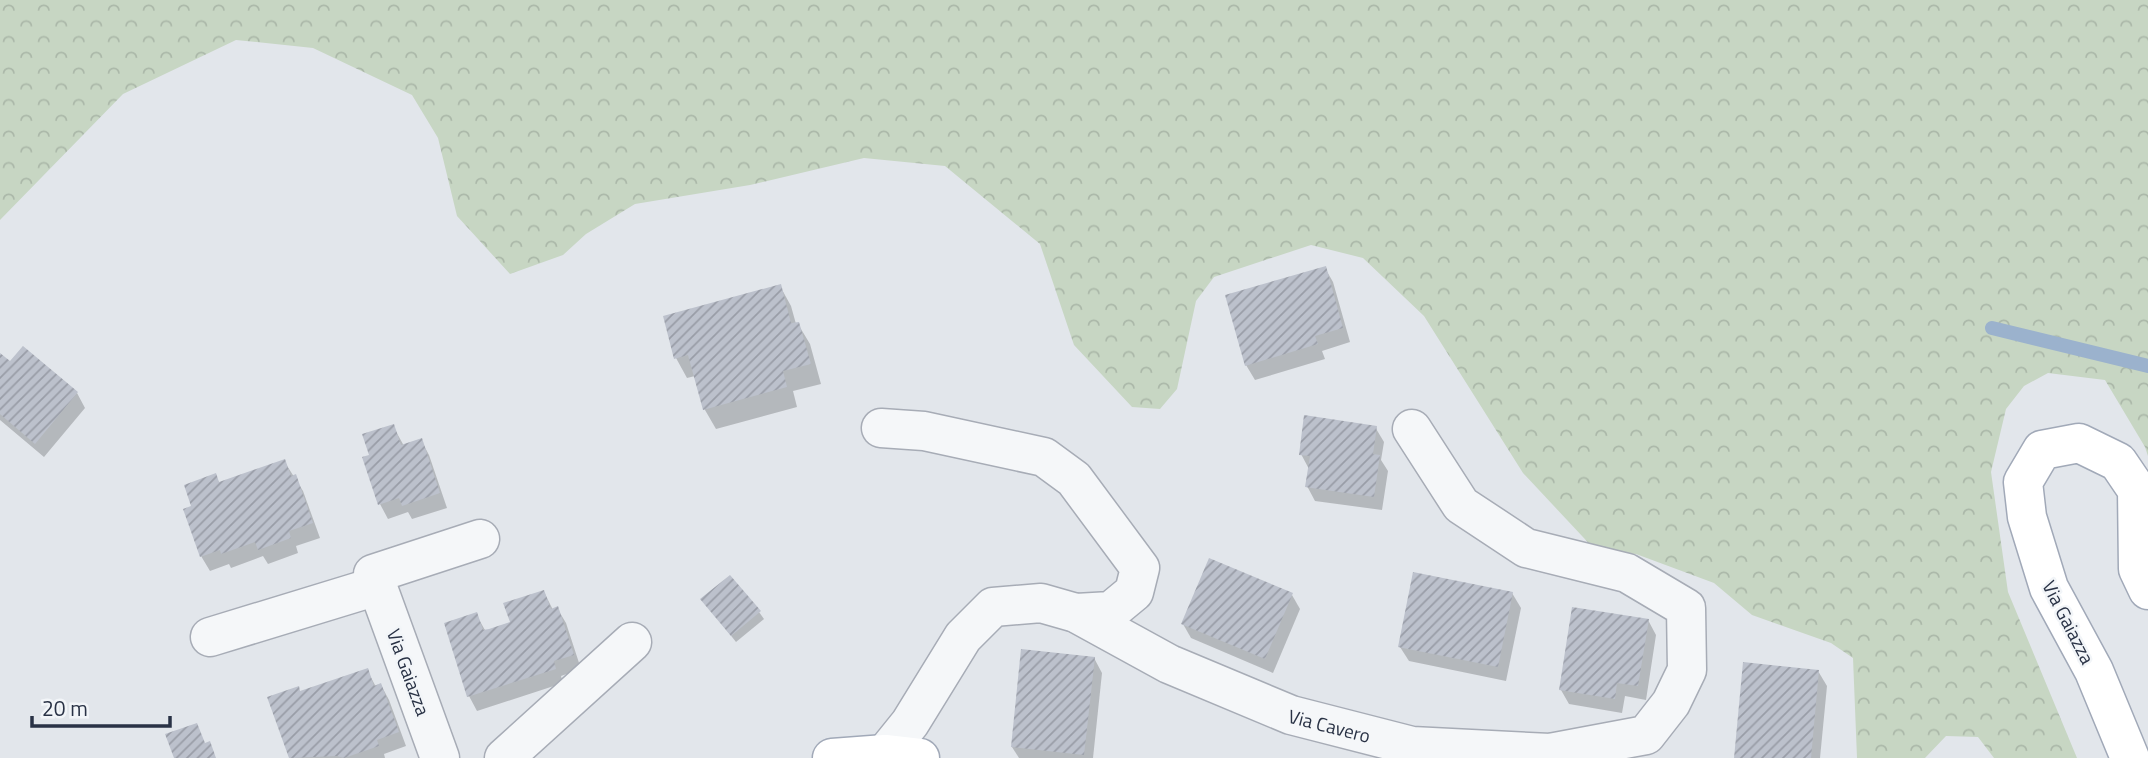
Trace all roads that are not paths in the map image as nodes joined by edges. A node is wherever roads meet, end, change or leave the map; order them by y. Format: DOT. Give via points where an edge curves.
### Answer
graph roads {
  1 [pos="881,428"];
  2 [pos="1412,429"];
  3 [pos="480,539"];
  4 [pos="377,586"];
  5 [pos="2148,590"];
  6 [pos="1076,612"];
  7 [pos="210,637"];
  8 [pos="632,642"];
  9 [pos="903,756"];
  10 [pos="440,758"];
  11 [pos="504,758"];
  12 [pos="832,758"];
  13 [pos="2130,758"];
  1 -- 6 [label="street" via="924,431 1044,457 1074,479 1140,568 1134,592 1111,611"];
  2 -- 6 [label="street, Via Cavero" via="1461,505 1527,548 1627,573 1686,608 1687,670 1671,703 1646,734 1550,753 1412,746 1291,715 1169,664"];
  3 -- 4 [label="street" via="373,574"];
  4 -- 7 [label="street"];
  4 -- 10 [label="street, Via Gaiazza"];
  5 -- 13 [label="main road, Via Gaiazza" via="2138,569 2137,489 2118,462 2079,443 2042,450 2024,482 2027,517 2049,588 2094,671"];
  6 -- 9 [label="street, Via Cavero" via="1041,603 993,607 963,637 910,723"];
  8 -- 11 [label="street"];
  9 -- 12 [label="main road"];
}
